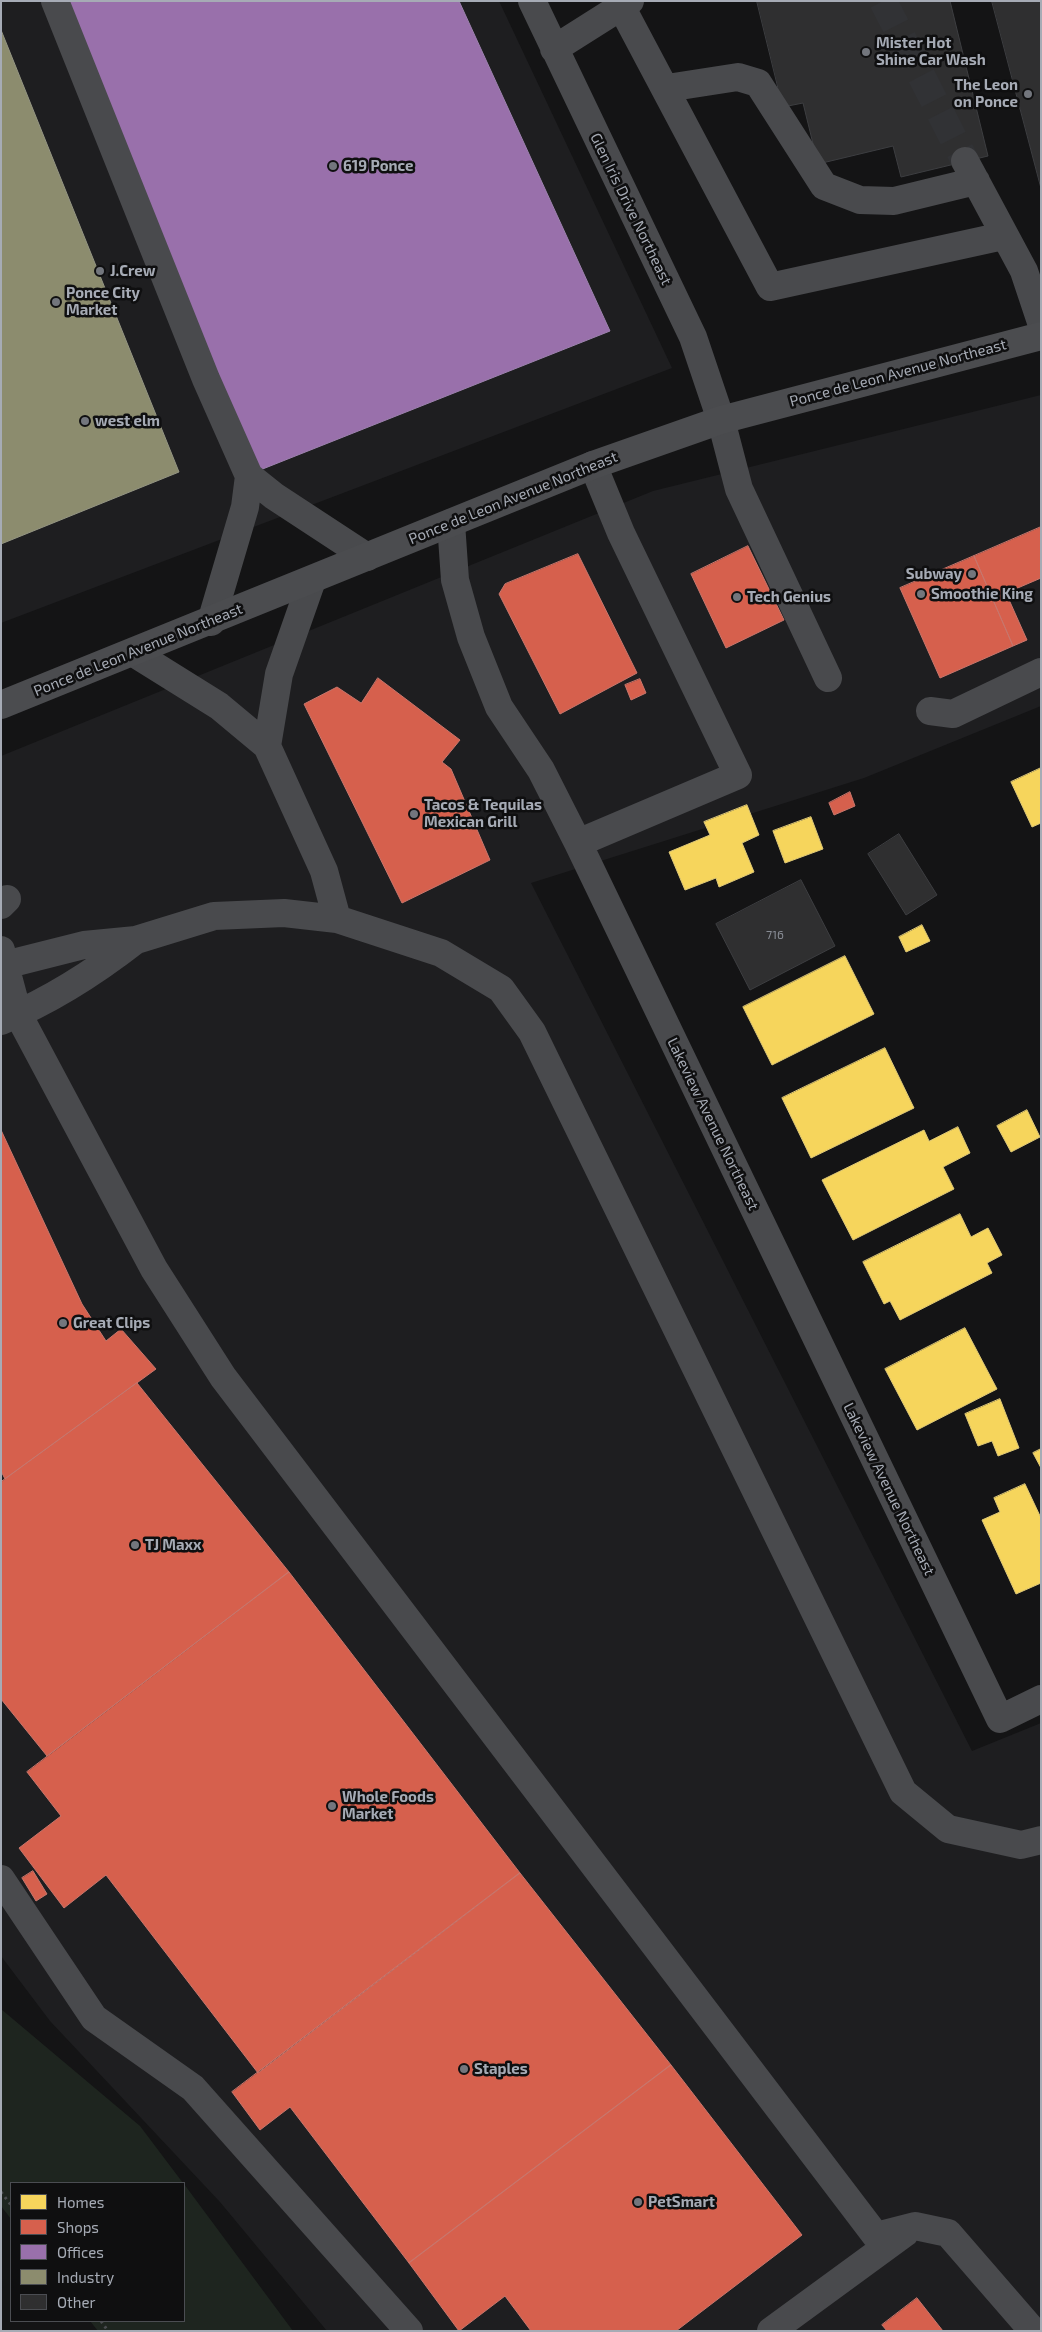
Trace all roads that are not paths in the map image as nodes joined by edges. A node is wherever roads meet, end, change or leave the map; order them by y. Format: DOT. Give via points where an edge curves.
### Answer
graph roads {
  1 [pos="55,1"];
  2 [pos="532,1"];
  3 [pos="625,4"];
  4 [pos="554,49"];
  5 [pos="666,88"];
  6 [pos="1004,236"];
  7 [pos="1041,322"];
  8 [pos="1041,336"];
  9 [pos="721,420"];
  10 [pos="593,464"];
  11 [pos="249,476"];
  12 [pos="451,523"];
  13 [pos="367,557"];
  14 [pos="312,580"];
  15 [pos="211,622"];
  16 [pos="134,653"];
  17 [pos="1041,672"];
  18 [pos="828,678"];
  19 [pos="1,706"];
  20 [pos="930,711"];
  21 [pos="266,746"];
  22 [pos="578,843"];
  23 [pos="337,919"];
  24 [pos="136,940"];
  25 [pos="2,960"];
  26 [pos="10,1018"];
  27 [pos="1041,1699"];
  28 [pos="1041,1840"];
  29 [pos="1,1879"];
  30 [pos="915,2226"];
  31 [pos="409,2331"];
  32 [pos="771,2331"];
  33 [pos="1033,2331"];
  1 -- 11 [label="street" via="206,379"];
  2 -- 4 [label="street, Glen Iris Drive Northeast"];
  3 -- 4 [label="street"];
  3 -- 5 [label="street"];
  4 -- 9 [label="street, Glen Iris Drive Northeast" via="693,337"];
  5 -- 6 [label="street" via="738,77 758,83 824,186 860,200 894,201 971,171"];
  5 -- 6 [label="street" via="770,287"];
  6 -- 7 [label="street" via="1024,271"];
  8 -- 9 [label="highway, Ponce de Leon Avenue Northeast"];
  9 -- 10 [label="highway, Ponce de Leon Avenue Northeast"];
  9 -- 18 [label="street, Glen Iris Drive Northeast" via="739,489"];
  10 -- 12 [label="highway, Ponce de Leon Avenue Northeast"];
  10 -- 22 [label="street" via="621,533 738,775"];
  11 -- 13 [label="street"];
  11 -- 15 [label="street" via="245,507"];
  12 -- 13 [label="highway, Ponce de Leon Avenue Northeast"];
  12 -- 22 [label="street, Lakeview Avenue Northeast" via="455,580 471,637 499,707 541,770"];
  13 -- 14 [label="highway, Ponce de Leon Avenue Northeast"];
  14 -- 15 [label="highway, Ponce de Leon Avenue Northeast"];
  14 -- 21 [label="street" via="279,674"];
  15 -- 16 [label="highway, Ponce de Leon Avenue Northeast"];
  16 -- 19 [label="highway, Ponce de Leon Avenue Northeast"];
  16 -- 21 [label="street" via="219,706"];
  17 -- 20 [label="street" via="953,714"];
  21 -- 23 [label="street" via="324,871"];
  22 -- 27 [label="street, Lakeview Avenue Northeast" via="1000,1719"];
  23 -- 24 [label="street" via="284,913 214,916"];
  23 -- 28 [label="street" via="441,953 501,989 532,1032 903,1792 948,1829 1021,1845"];
  24 -- 25 [label="street" via="84,945"];
  24 -- 26 [label="street" via="92,974"];
  25 -- 26 [label="street"];
  26 -- 30 [label="street" via="154,1269 223,1377 876,2236"];
  29 -- 31 [label="street" via="94,2018 193,2088"];
  30 -- 32 [label="street"];
  30 -- 33 [label="street" via="948,2233"];
}
